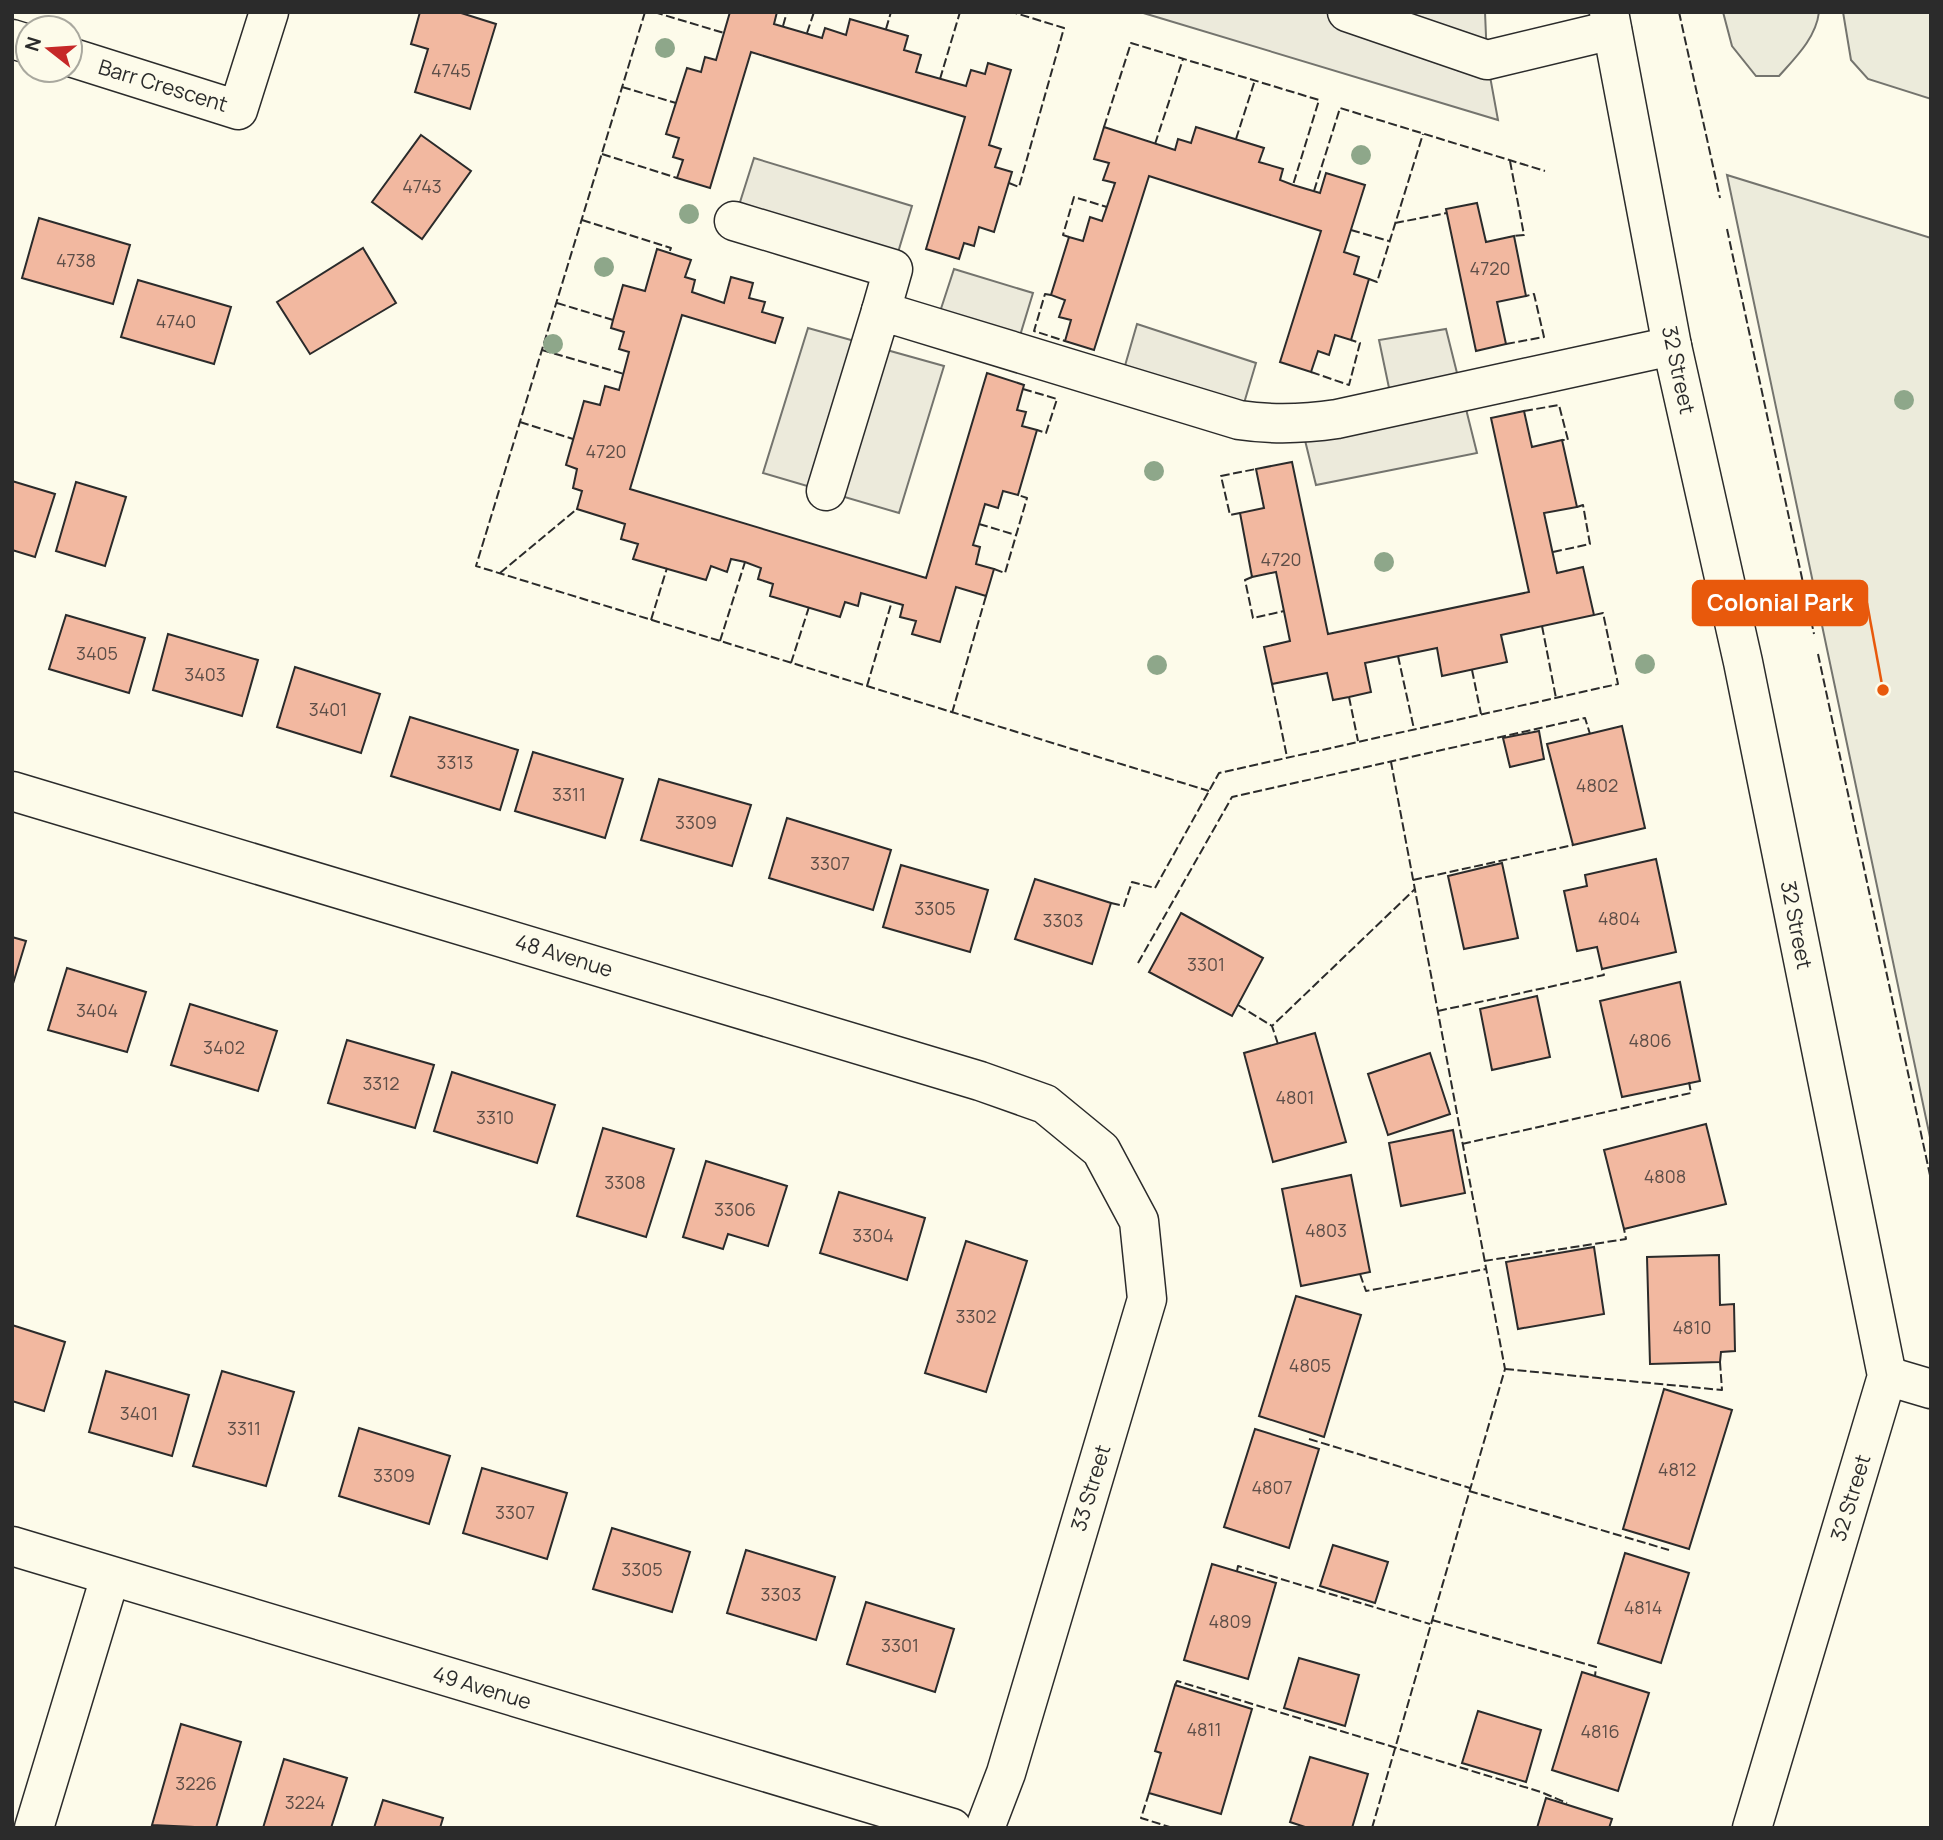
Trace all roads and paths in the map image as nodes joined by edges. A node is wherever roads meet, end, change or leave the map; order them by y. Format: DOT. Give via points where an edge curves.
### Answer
graph roads {
  1 [pos="269,12"];
  2 [pos="1347,12"];
  3 [pos="1610,21"];
  4 [pos="84,61"];
  5 [pos="734,221"];
  6 [pos="881,311"];
  7 [pos="1672,346"];
  8 [pos="826,491"];
  9 [pos="12,791"];
  10 [pos="1101,1150"];
  11 [pos="1887,1376"];
  12 [pos="1931,1389"];
  13 [pos="12,1546"];
  14 [pos="110,1577"];
  15 [pos="34,1828"];
  16 [pos="952,1828"];
  17 [pos="985,1828"];
  18 [pos="1752,1828"];
  1 -- 4 [label="street, Barr Crescent" via="238,110"];
  2 -- 3 [label="street" via="1488,60"];
  3 -- 7 [label="street, 32 Street"];
  5 -- 6 [label="street" via="893,269"];
  6 -- 7 [label="street" via="1266,424 1336,419"];
  6 -- 8 [label="street"];
  7 -- 11 [label="street, 32 Street" via="1743,662"];
  9 -- 10 [label="street, 48 Avenue" via="980,1081 1045,1104"];
  10 -- 17 [label="street, 33 Street" via="1139,1221 1147,1299 1006,1773"];
  11 -- 12 [label="street"];
  11 -- 18 [label="street, 32 Street"];
  13 -- 14 [label="street, 49 Avenue"];
  14 -- 15 [label="street"];
  14 -- 16 [label="street, 49 Avenue"];
}
